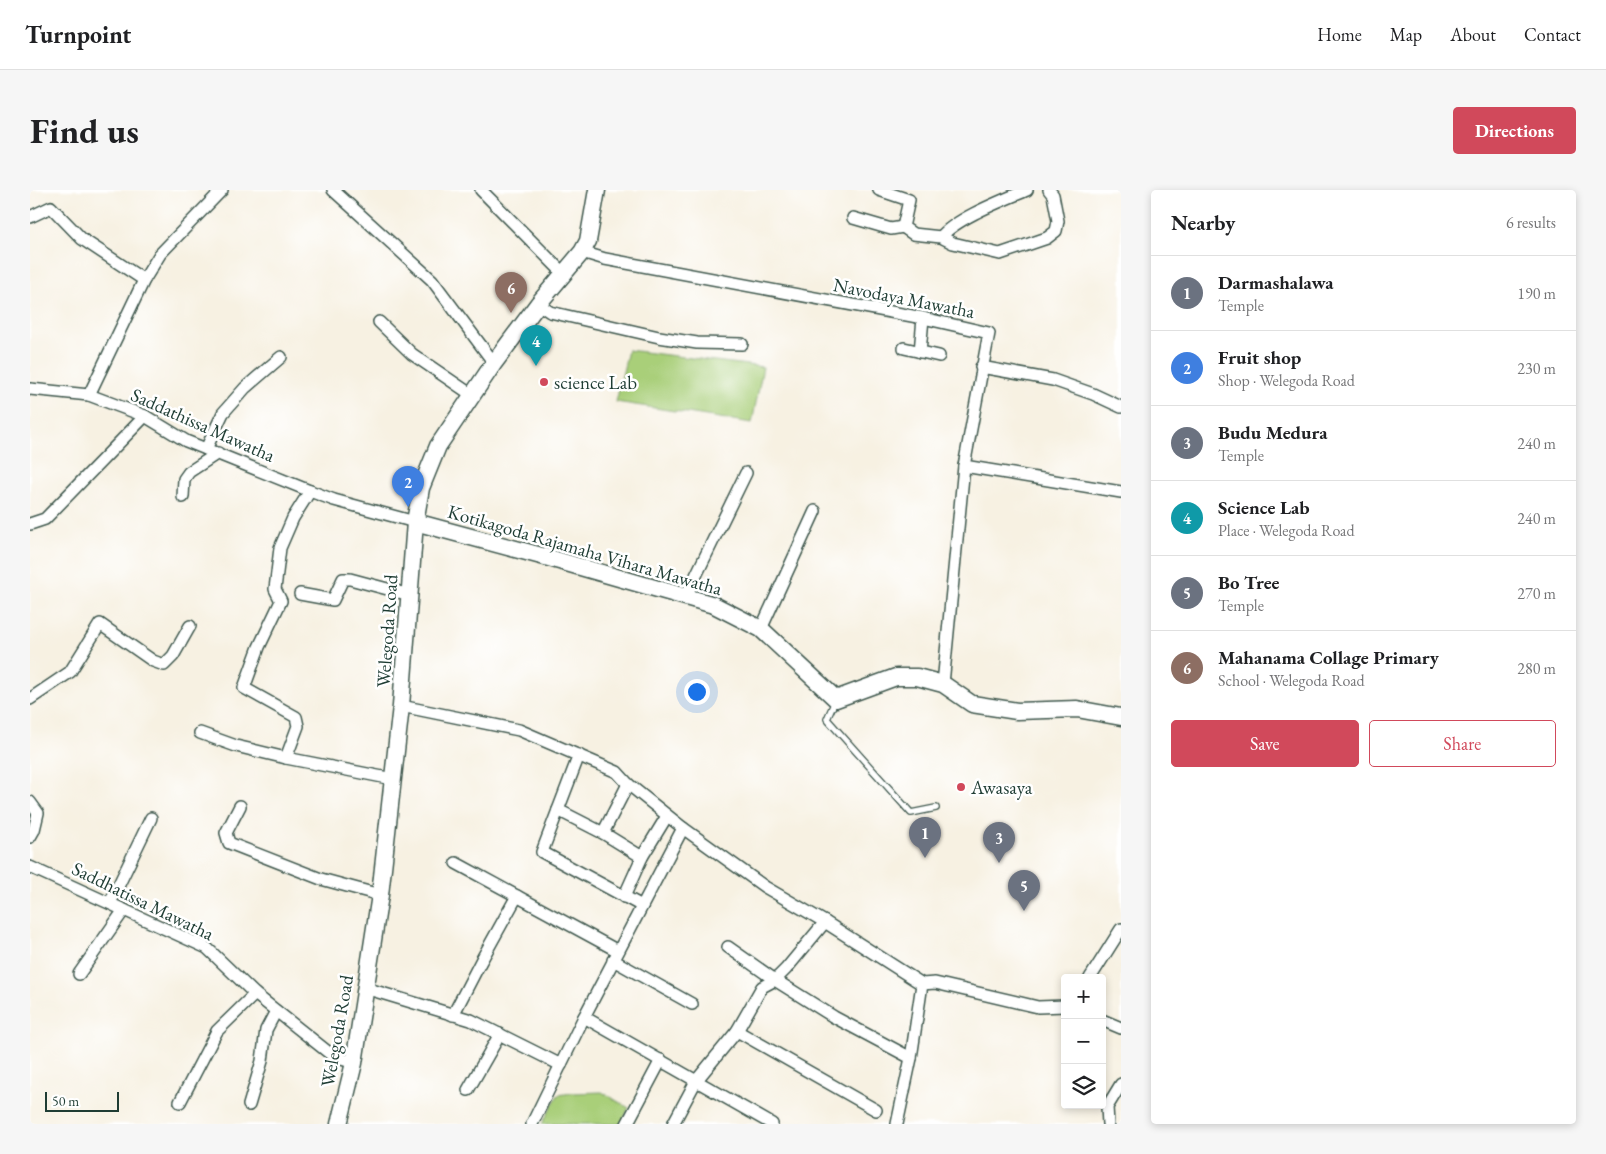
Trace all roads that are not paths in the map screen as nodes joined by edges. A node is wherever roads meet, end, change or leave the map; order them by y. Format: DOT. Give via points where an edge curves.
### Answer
graph roads {
  1 [pos="222,190"];
  2 [pos="333,190"];
  3 [pos="481,190"];
  4 [pos="597,190"];
  5 [pos="879,190"];
  6 [pos="1027,190"];
  7 [pos="1049,190"];
  8 [pos="30,217"];
  9 [pos="853,218"];
  10 [pos="902,227"];
  11 [pos="942,236"];
  12 [pos="582,252"];
  13 [pos="564,274"];
  14 [pos="144,280"];
  15 [pos="538,304"];
  16 [pos="923,318"];
  17 [pos="379,322"];
  18 [pos="742,344"];
  19 [pos="904,348"];
  20 [pos="920,352"];
  21 [pos="939,356"];
  22 [pos="281,357"];
  23 [pos="494,363"];
  24 [pos="981,367"];
  25 [pos="30,389"];
  26 [pos="89,395"];
  27 [pos="472,395"];
  28 [pos="1121,407"];
  29 [pos="146,416"];
  30 [pos="206,448"];
  31 [pos="218,453"];
  32 [pos="964,466"];
  33 [pos="746,473"];
  34 [pos="310,490"];
  35 [pos="1121,492"];
  36 [pos="183,497"];
  37 [pos="815,511"];
  38 [pos="416,522"];
  39 [pos="30,524"];
  40 [pos="300,594"];
  41 [pos="410,595"];
  42 [pos="686,596"];
  43 [pos="190,626"];
  44 [pos="761,629"];
  45 [pos="943,684"];
  46 [pos="30,699"];
  47 [pos="836,699"];
  48 [pos="401,706"];
  49 [pos="1121,717"];
  50 [pos="200,733"];
  51 [pos="579,755"];
  52 [pos="286,758"];
  53 [pos="393,779"];
  54 [pos="628,784"];
  55 [pos="30,802"];
  56 [pos="240,806"];
  57 [pos="936,808"];
  58 [pos="558,810"];
  59 [pos="667,816"];
  60 [pos="151,818"];
  61 [pos="683,828"];
  62 [pos="603,833"];
  63 [pos="30,837"];
  64 [pos="642,858"];
  65 [pos="456,863"];
  66 [pos="30,867"];
  67 [pos="380,895"];
  68 [pos="517,896"];
  69 [pos="624,897"];
  70 [pos="110,903"];
  71 [pos="642,906"];
  72 [pos="124,910"];
  73 [pos="825,922"];
  74 [pos="1121,929"];
  75 [pos="728,947"];
  76 [pos="616,956"];
  77 [pos="79,974"];
  78 [pos="1093,974"];
  79 [pos="775,980"];
  80 [pos="922,984"];
  81 [pos="365,988"];
  82 [pos="255,994"];
  83 [pos="692,1004"];
  84 [pos="1061,1006"];
  85 [pos="276,1011"];
  86 [pos="453,1015"];
  87 [pos="584,1017"];
  88 [pos="1106,1022"];
  89 [pos="1121,1028"];
  90 [pos="737,1031"];
  91 [pos="500,1034"];
  92 [pos="911,1058"];
  93 [pos="661,1060"];
  94 [pos="354,1063"];
  95 [pos="561,1065"];
  96 [pos="696,1080"];
  97 [pos="1121,1084"];
  98 [pos="468,1090"];
  99 [pos="180,1102"];
  100 [pos="249,1105"];
  101 [pos="876,1110"];
  102 [pos="759,1121"];
  103 [pos="339,1124"];
  104 [pos="532,1124"];
  105 [pos="627,1124"];
  106 [pos="673,1124"];
  107 [pos="772,1124"];
  108 [pos="897,1124"];
  109 [pos="1108,1124"];
  1 -- 14 [label="street" via="160,254"];
  2 -- 23 [label="street" via="432,280"];
  3 -- 13 [label="street"];
  4 -- 12 [label="street, Welegoda Road" via="588,241"];
  5 -- 10 [label="street" via="909,200"];
  6 -- 11 [label="street" via="947,229"];
  7 -- 11 [label="street" via="1058,220 1056,231 1047,238 1000,254 954,244"];
  8 -- 14 [label="street" via="52,207 82,239"];
  9 -- 10 [label="street" via="891,228"];
  10 -- 11 [label="street" via="913,234"];
  12 -- 13 [label="street, Welegoda Road"];
  12 -- 16 [label="street, Navodaya Mawatha" via="605,259"];
  13 -- 15 [label="street, Welegoda Road"];
  14 -- 26 [label="street"];
  15 -- 18 [label="street" via="550,312 659,337 697,343"];
  15 -- 23 [label="street, Welegoda Road"];
  16 -- 20 [label="street"];
  16 -- 24 [label="street, Navodaya Mawatha" via="989,333"];
  17 -- 27 [label="street" via="412,354"];
  19 -- 20 [label="street"];
  20 -- 21 [label="street"];
  22 -- 30 [label="street" via="245,388 223,413"];
  23 -- 27 [label="street, Welegoda Road"];
  24 -- 28 [label="street" via="1053,380"];
  24 -- 32 [label="street, Navodaya Mawatha"];
  25 -- 26 [label="street, Saddathissa Mawatha"];
  26 -- 29 [label="street, Saddathissa Mawatha"];
  27 -- 38 [label="street, Welegoda Road" via="438,446 421,488"];
  29 -- 30 [label="street, Saddathissa Mawatha" via="186,441"];
  29 -- 39 [label="street" via="45,519"];
  30 -- 31 [label="street, Saddathissa Mawatha"];
  31 -- 34 [label="street, Saddathissa Mawatha"];
  31 -- 36 [label="street" via="189,472 184,479"];
  32 -- 35 [label="street"];
  32 -- 45 [label="street, Navodaya Mawatha"];
  33 -- 42 [label="street"];
  34 -- 38 [label="street, Saddathissa Mawatha" via="334,500"];
  34 -- 52 [label="street" via="280,548 275,589 281,601 244,688 296,717 298,726"];
  37 -- 44 [label="street"];
  38 -- 41 [label="street, Welegoda Road"];
  38 -- 42 [label="street, Kotikagoda Rajamaha Vihara Mawatha"];
  40 -- 41 [label="street" via="333,600 343,579 350,579"];
  41 -- 48 [label="street, Welegoda Road"];
  42 -- 44 [label="street, Kotikagoda Rajamaha Vihara Mawatha" via="714,605"];
  43 -- 46 [label="street" via="164,665 152,661 100,624 70,672"];
  44 -- 47 [label="street, Kotikagoda Rajamaha Vihara Mawatha"];
  45 -- 47 [label="street" via="917,677 896,677"];
  45 -- 49 [label="street" via="972,704 1017,710 1077,709"];
  47 -- 57 [label="lane" via="827,719 911,813"];
  48 -- 51 [label="street" via="519,730"];
  48 -- 53 [label="street, Welegoda Road"];
  50 -- 52 [label="street"];
  51 -- 54 [label="street" via="617,772"];
  51 -- 58 [label="street"];
  52 -- 53 [label="street"];
  53 -- 67 [label="street, Welegoda Road"];
  54 -- 59 [label="street"];
  54 -- 62 [label="street"];
  55 -- 63 [label="street" via="38,813"];
  56 -- 67 [label="street" via="226,834 229,843 321,879"];
  58 -- 62 [label="street"];
  58 -- 69 [label="street" via="542,852"];
  59 -- 61 [label="street"];
  59 -- 64 [label="street"];
  60 -- 70 [label="street"];
  61 -- 71 [label="street"];
  61 -- 73 [label="street" via="765,888"];
  62 -- 64 [label="street"];
  64 -- 69 [label="street"];
  65 -- 68 [label="street"];
  66 -- 70 [label="street, Saddhatissa Mawatha"];
  67 -- 81 [label="street, Welegoda Road"];
  68 -- 76 [label="street"];
  68 -- 86 [label="street"];
  69 -- 71 [label="street"];
  70 -- 72 [label="street, Saddhatissa Mawatha"];
  71 -- 76 [label="street"];
  72 -- 77 [label="street"];
  72 -- 82 [label="street, Saddhatissa Mawatha" via="207,948"];
  73 -- 79 [label="street"];
  73 -- 80 [label="street"];
  74 -- 78 [label="street"];
  75 -- 79 [label="street"];
  76 -- 83 [label="street"];
  76 -- 87 [label="street"];
  79 -- 90 [label="street" via="762,987"];
  79 -- 92 [label="street" via="834,1018"];
  80 -- 84 [label="street" via="935,983 1038,1007"];
  80 -- 92 [label="street"];
  81 -- 86 [label="street"];
  81 -- 94 [label="street, Welegoda Road"];
  82 -- 85 [label="street, Saddhatissa Mawatha"];
  82 -- 99 [label="street" via="217,1031"];
  85 -- 94 [label="street, Saddhatissa Mawatha" via="333,1056"];
  85 -- 100 [label="street" via="266,1030 262,1061"];
  86 -- 91 [label="street"];
  87 -- 93 [label="street"];
  87 -- 95 [label="street"];
  88 -- 89 [label="street"];
  90 -- 96 [label="street"];
  90 -- 101 [label="street"];
  91 -- 95 [label="street"];
  91 -- 98 [label="street"];
  92 -- 108 [label="street"];
  93 -- 96 [label="street"];
  93 -- 105 [label="street"];
  94 -- 103 [label="street, Welegoda Road"];
  95 -- 104 [label="street"];
  96 -- 102 [label="street"];
  96 -- 106 [label="street"];
  97 -- 109 [label="street" via="1107,1107"];
  102 -- 107 [label="street"];
}
